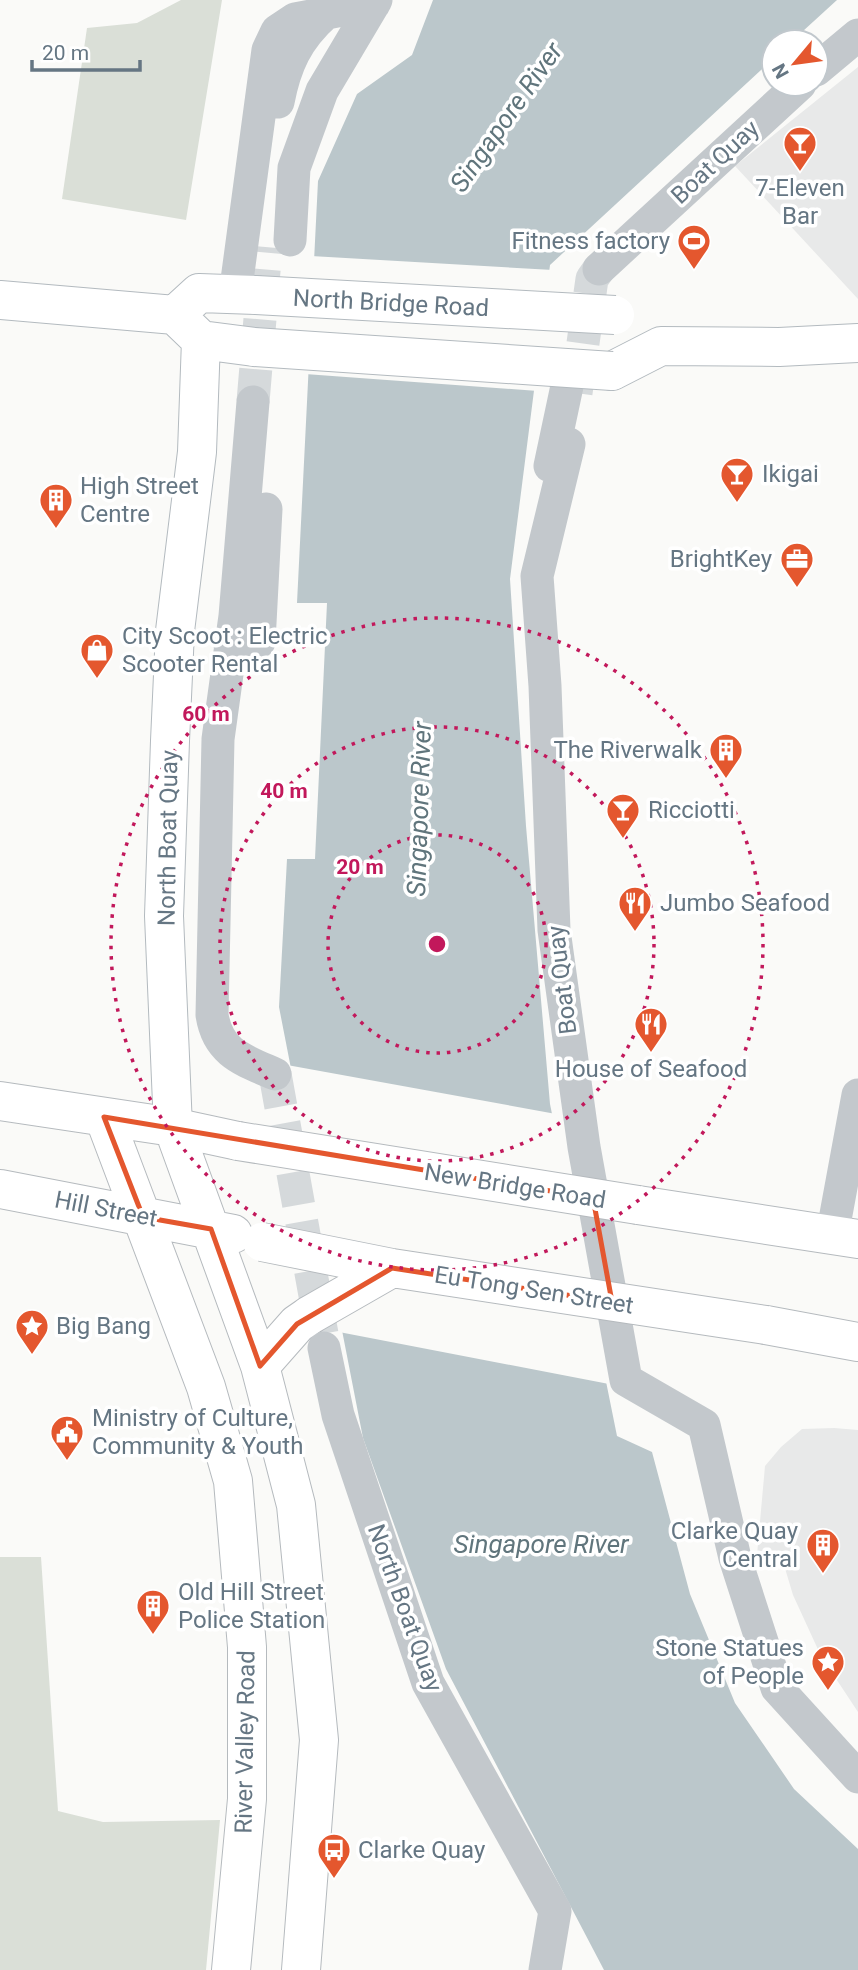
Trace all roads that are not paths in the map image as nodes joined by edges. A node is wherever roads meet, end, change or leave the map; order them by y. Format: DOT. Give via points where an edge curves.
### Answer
graph roads {
  1 [pos="375,2"];
  2 [pos="858,35"];
  3 [pos="830,58"];
  4 [pos="785,98"];
  5 [pos="257,269"];
  6 [pos="599,269"];
  7 [pos="0,300"];
  8 [pos="188,328"];
  9 [pos="858,343"];
  10 [pos="661,346"];
  11 [pos="568,386"];
  12 [pos="263,401"];
  13 [pos="569,444"];
  14 [pos="537,576"];
  15 [pos="275,1074"];
  16 [pos="858,1095"];
  17 [pos="0,1101"];
  18 [pos="104,1117"];
  19 [pos="173,1126"];
  20 [pos="0,1189"];
  21 [pos="143,1217"];
  22 [pos="211,1228"];
  23 [pos="845,1237"];
  24 [pos="392,1268"];
  25 [pos="317,1331"];
  26 [pos="858,1342"];
  27 [pos="260,1366"];
  28 [pos="858,1777"];
  29 [pos="230,1970"];
  30 [pos="301,1970"];
  31 [pos="545,1970"];
  1 -- 5 [label="street" via="322,91"];
  1 -- 5 [label="street" via="295,19 282,26 268,50"];
  2 -- 3 [label="street"];
  4 -- 6 [label="street, Boat Quay"];
  5 -- 8 [label="main road, North Bridge Road" via="199,293"];
  5 -- 10 [label="main road, North Bridge Road, bridge" via="615,315"];
  7 -- 8 [label="main road"];
  8 -- 10 [label="main road, bridge" via="254,347 612,371"];
  8 -- 19 [label="main road, North Boat Quay" via="197,452 175,632 164,916"];
  9 -- 10 [label="main road"];
  11 -- 14 [label="street, Boat Quay" via="526,573"];
  12 -- 15 [label="street, North Boat Quay" via="218,739 212,1015 215,1030 231,1054"];
  13 -- 14 [label="street, Boat Quay"];
  14 -- 28 [label="street, Boat Quay" via="554,930 583,1147 626,1380 704,1425 735,1558 777,1688"];
  16 -- 23 [label="street"];
  17 -- 18 [label="main road"];
  18 -- 19 [label="main road"];
  18 -- 21 [label="main road, River Valley Road"];
  19 -- 22 [label="main road"];
  19 -- 23 [label="main road, New Bridge Road, bridge" via="238,1141"];
  20 -- 21 [label="main road, Hill Street"];
  21 -- 22 [label="main road, Hill Street"];
  21 -- 29 [label="main road, River Valley Road" via="206,1387 235,1495 247,1647 247,1799"];
  22 -- 24 [label="main road, Eu Tong Sen Street, bridge"];
  22 -- 27 [label="main road"];
  24 -- 25 [label="main road, bridge"];
  24 -- 26 [label="main road, Eu Tong Sen Street, bridge"];
  25 -- 27 [label="main road" via="297,1324"];
  25 -- 31 [label="street, North Boat Quay" via="338,1415 428,1683 555,1911"];
  27 -- 30 [label="main road" via="296,1505 319,1740"];
}
